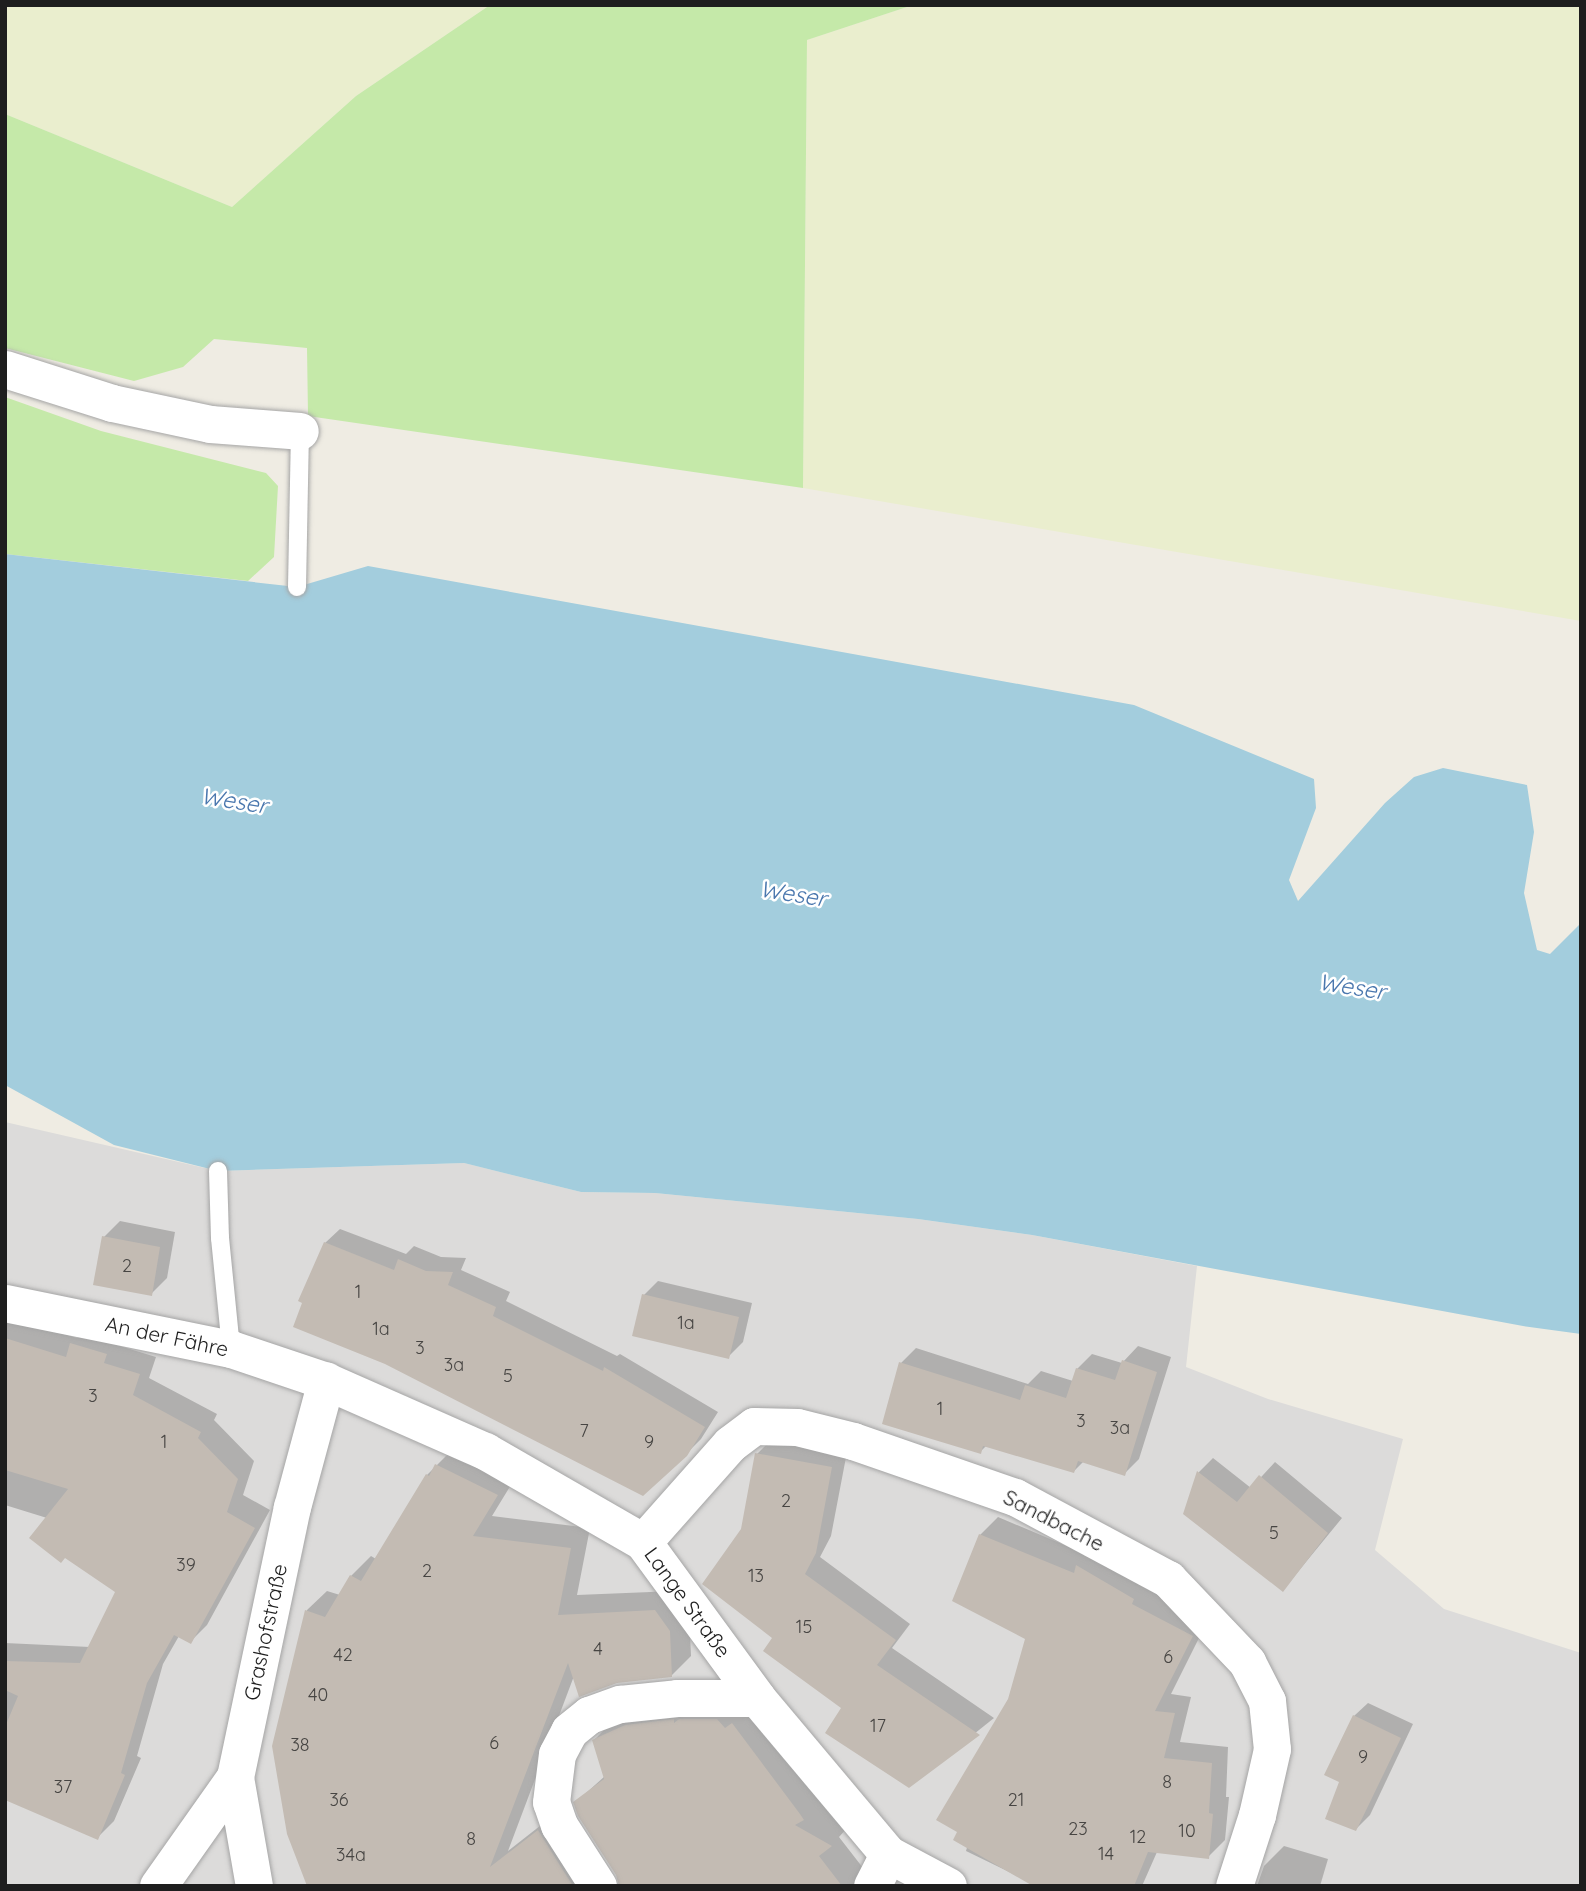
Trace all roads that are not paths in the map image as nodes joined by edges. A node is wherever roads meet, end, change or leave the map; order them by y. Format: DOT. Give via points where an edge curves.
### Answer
graph roads {
  1 [pos="5,369"];
  2 [pos="300,432"];
  3 [pos="297,587"];
  4 [pos="218,1171"];
  5 [pos="5,1303"];
  6 [pos="230,1349"];
  7 [pos="326,1381"];
  8 [pos="643,1542"];
  9 [pos="757,1698"];
  10 [pos="234,1777"];
  11 [pos="880,1870"];
  12 [pos="158,1886"];
  13 [pos="254,1886"];
  14 [pos="598,1886"];
  15 [pos="948,1886"];
  16 [pos="1234,1886"];
  1 -- 2 [label="street" via="112,403 210,424"];
  2 -- 3 [label="lane"];
  4 -- 6 [label="lane"];
  5 -- 6 [label="street, An der Fähre"];
  6 -- 7 [label="street, An der Fähre"];
  7 -- 8 [label="street, Lange Straße" via="485,1451"];
  7 -- 10 [label="street, Grashofstraße" via="292,1507"];
  8 -- 9 [label="street, Lange Straße"];
  8 -- 16 [label="street, Sandbache" via="730,1444 754,1426 797,1427 853,1441 1015,1497 1168,1579 1247,1662 1267,1701 1272,1749"];
  9 -- 11 [label="street, Lange Straße"];
  9 -- 14 [label="street" via="620,1703 589,1715 569,1731 557,1754 551,1802 559,1825"];
  10 -- 12 [label="street"];
  10 -- 13 [label="street, Grashofstraße"];
  11 -- 15 [label="street, Lange Straße"];
}
